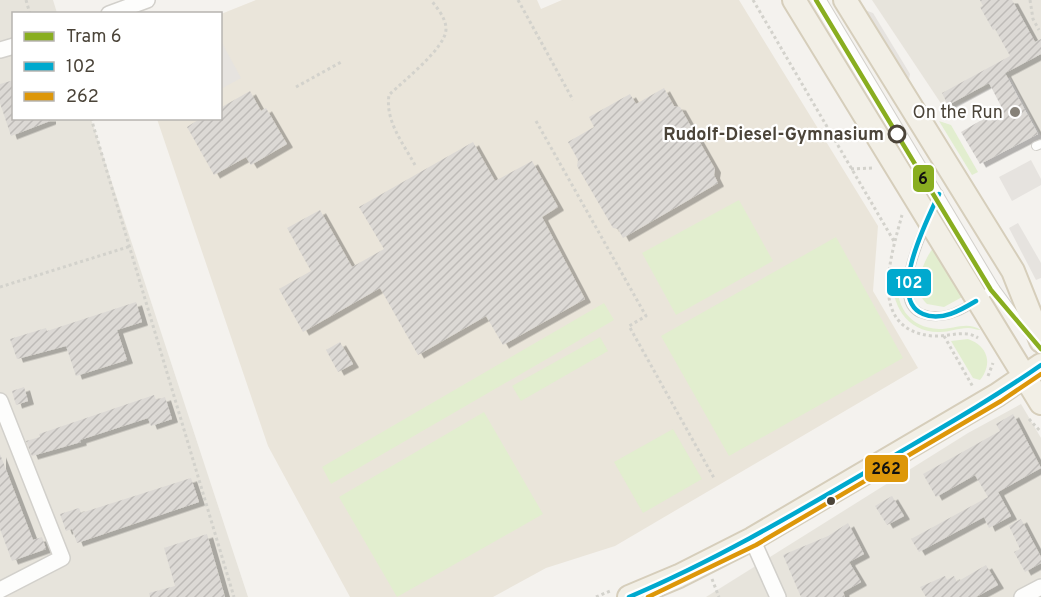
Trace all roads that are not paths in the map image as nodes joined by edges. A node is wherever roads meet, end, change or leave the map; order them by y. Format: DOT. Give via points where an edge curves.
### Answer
graph roads {
  1 [pos="147,0"];
  2 [pos="794,0"];
  3 [pos="822,0"];
  4 [pos="845,0"];
  5 [pos="114,12"];
  6 [pos="939,194"];
  7 [pos="928,221"];
  8 [pos="995,288"];
  9 [pos="976,301"];
  10 [pos="1041,341"];
  11 [pos="1041,351"];
  12 [pos="1032,372"];
  13 [pos="0,401"];
  14 [pos="1034,410"];
  15 [pos="752,539"];
  16 [pos="1041,587"];
  17 [pos="0,590"];
  18 [pos="629,597"];
  19 [pos="778,597"];
  20 [pos="1022,597"];
  1 -- 5 [label="street"];
  2 -- 7 [label="main road"];
  3 -- 6 [label="lane"];
  4 -- 10 [label="main road" via="1013,271"];
  6 -- 7 [label="lane"];
  6 -- 8 [label="lane"];
  7 -- 9 [label="main road"];
  7 -- 9 [label="lane" via="909,273 909,303 926,316 939,317"];
  8 -- 9 [label="lane"];
  8 -- 11 [label="lane"];
  9 -- 12 [label="main road"];
  12 -- 14 [label="main road"];
  12 -- 15 [label="main road"];
  13 -- 17 [label="street" via="62,558"];
  15 -- 18 [label="main road"];
  15 -- 19 [label="street"];
  16 -- 20 [label="street"];
}
